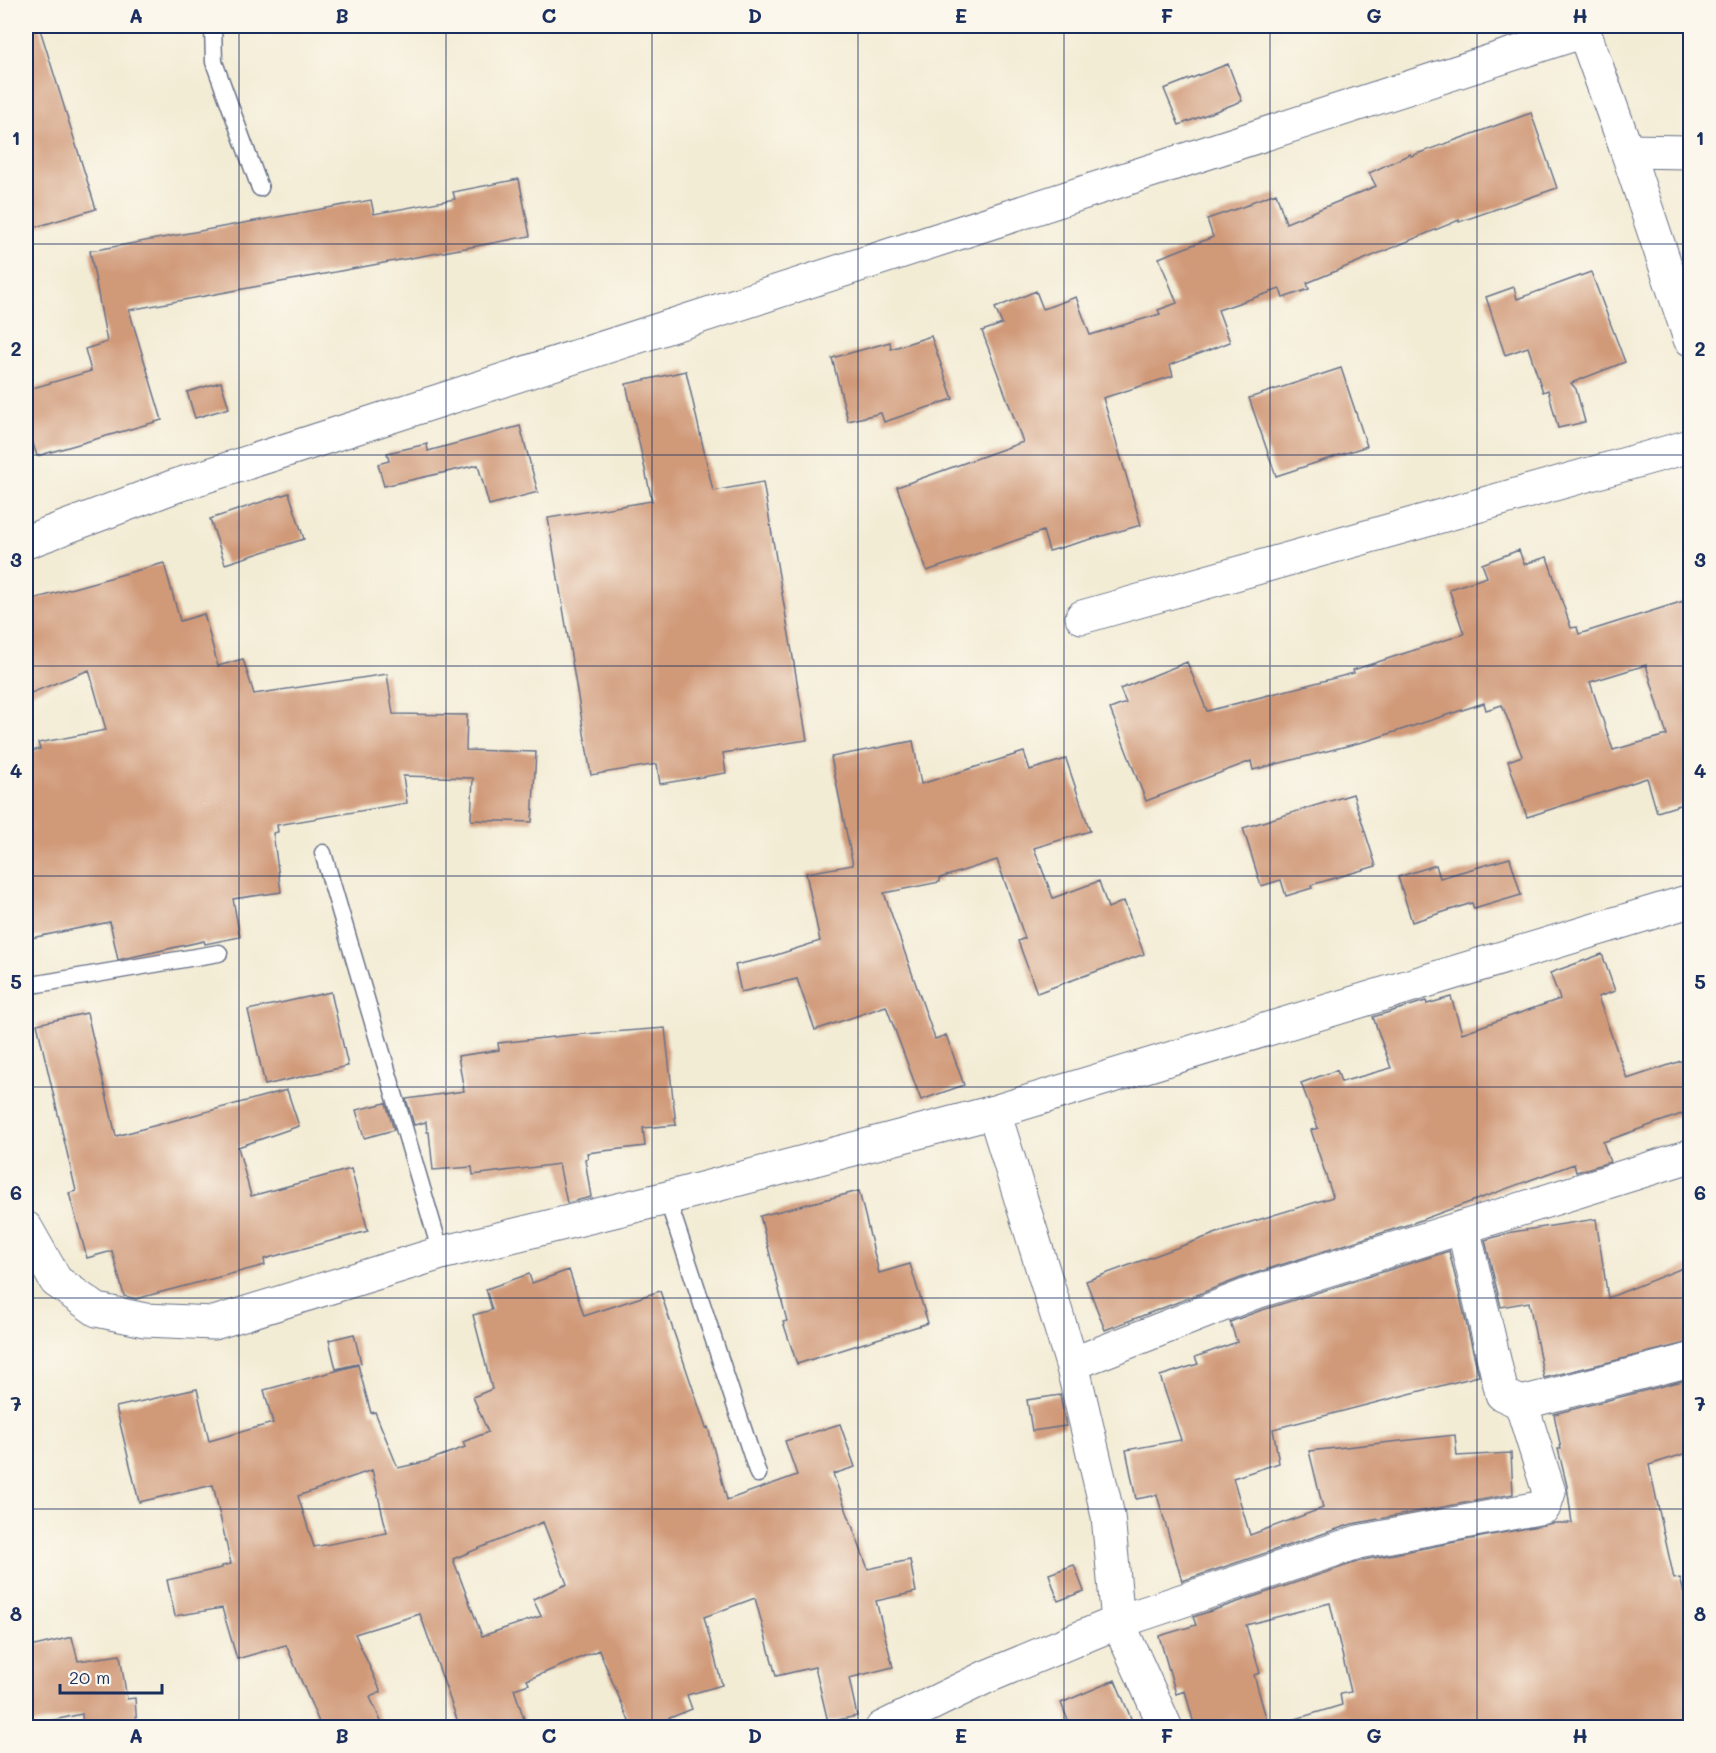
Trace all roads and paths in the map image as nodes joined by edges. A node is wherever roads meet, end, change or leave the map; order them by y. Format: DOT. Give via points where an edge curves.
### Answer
graph roads {
  1 [pos="213,26"];
  2 [pos="1583,28"];
  3 [pos="1627,151"];
  4 [pos="1690,152"];
  5 [pos="260,188"];
  6 [pos="1690,339"];
  7 [pos="1690,446"];
  8 [pos="26,542"];
  9 [pos="1082,617"];
  10 [pos="323,853"];
  11 [pos="1690,901"];
  12 [pos="219,953"];
  13 [pos="26,986"];
  14 [pos="994,1112"];
  15 [pos="1690,1156"];
  16 [pos="667,1198"];
  17 [pos="1463,1227"];
  18 [pos="26,1228"];
  19 [pos="441,1253"];
  20 [pos="1690,1360"];
  21 [pos="1072,1364"];
  22 [pos="1521,1403"];
  23 [pos="758,1474"];
  24 [pos="1118,1622"];
  25 [pos="882,1728"];
  26 [pos="1166,1728"];
  1 -- 5 [label="lane" via="214,62"];
  2 -- 3 [label="street"];
  2 -- 8 [label="street" via="175,486"];
  3 -- 4 [label="street"];
  3 -- 6 [label="street"];
  7 -- 9 [label="street"];
  10 -- 19 [label="lane"];
  11 -- 14 [label="street"];
  12 -- 13 [label="lane"];
  14 -- 16 [label="street"];
  14 -- 21 [label="street"];
  15 -- 17 [label="street"];
  16 -- 19 [label="street"];
  16 -- 23 [label="lane"];
  17 -- 21 [label="street" via="1253,1293"];
  17 -- 22 [label="street" via="1502,1394"];
  18 -- 19 [label="street" via="56,1281 97,1310 145,1320 214,1323"];
  20 -- 22 [label="street"];
  21 -- 24 [label="street" via="1108,1516"];
  22 -- 24 [label="street" via="1549,1492 1544,1507 1358,1542"];
  24 -- 25 [label="street" via="986,1677"];
  24 -- 26 [label="street"];
}
